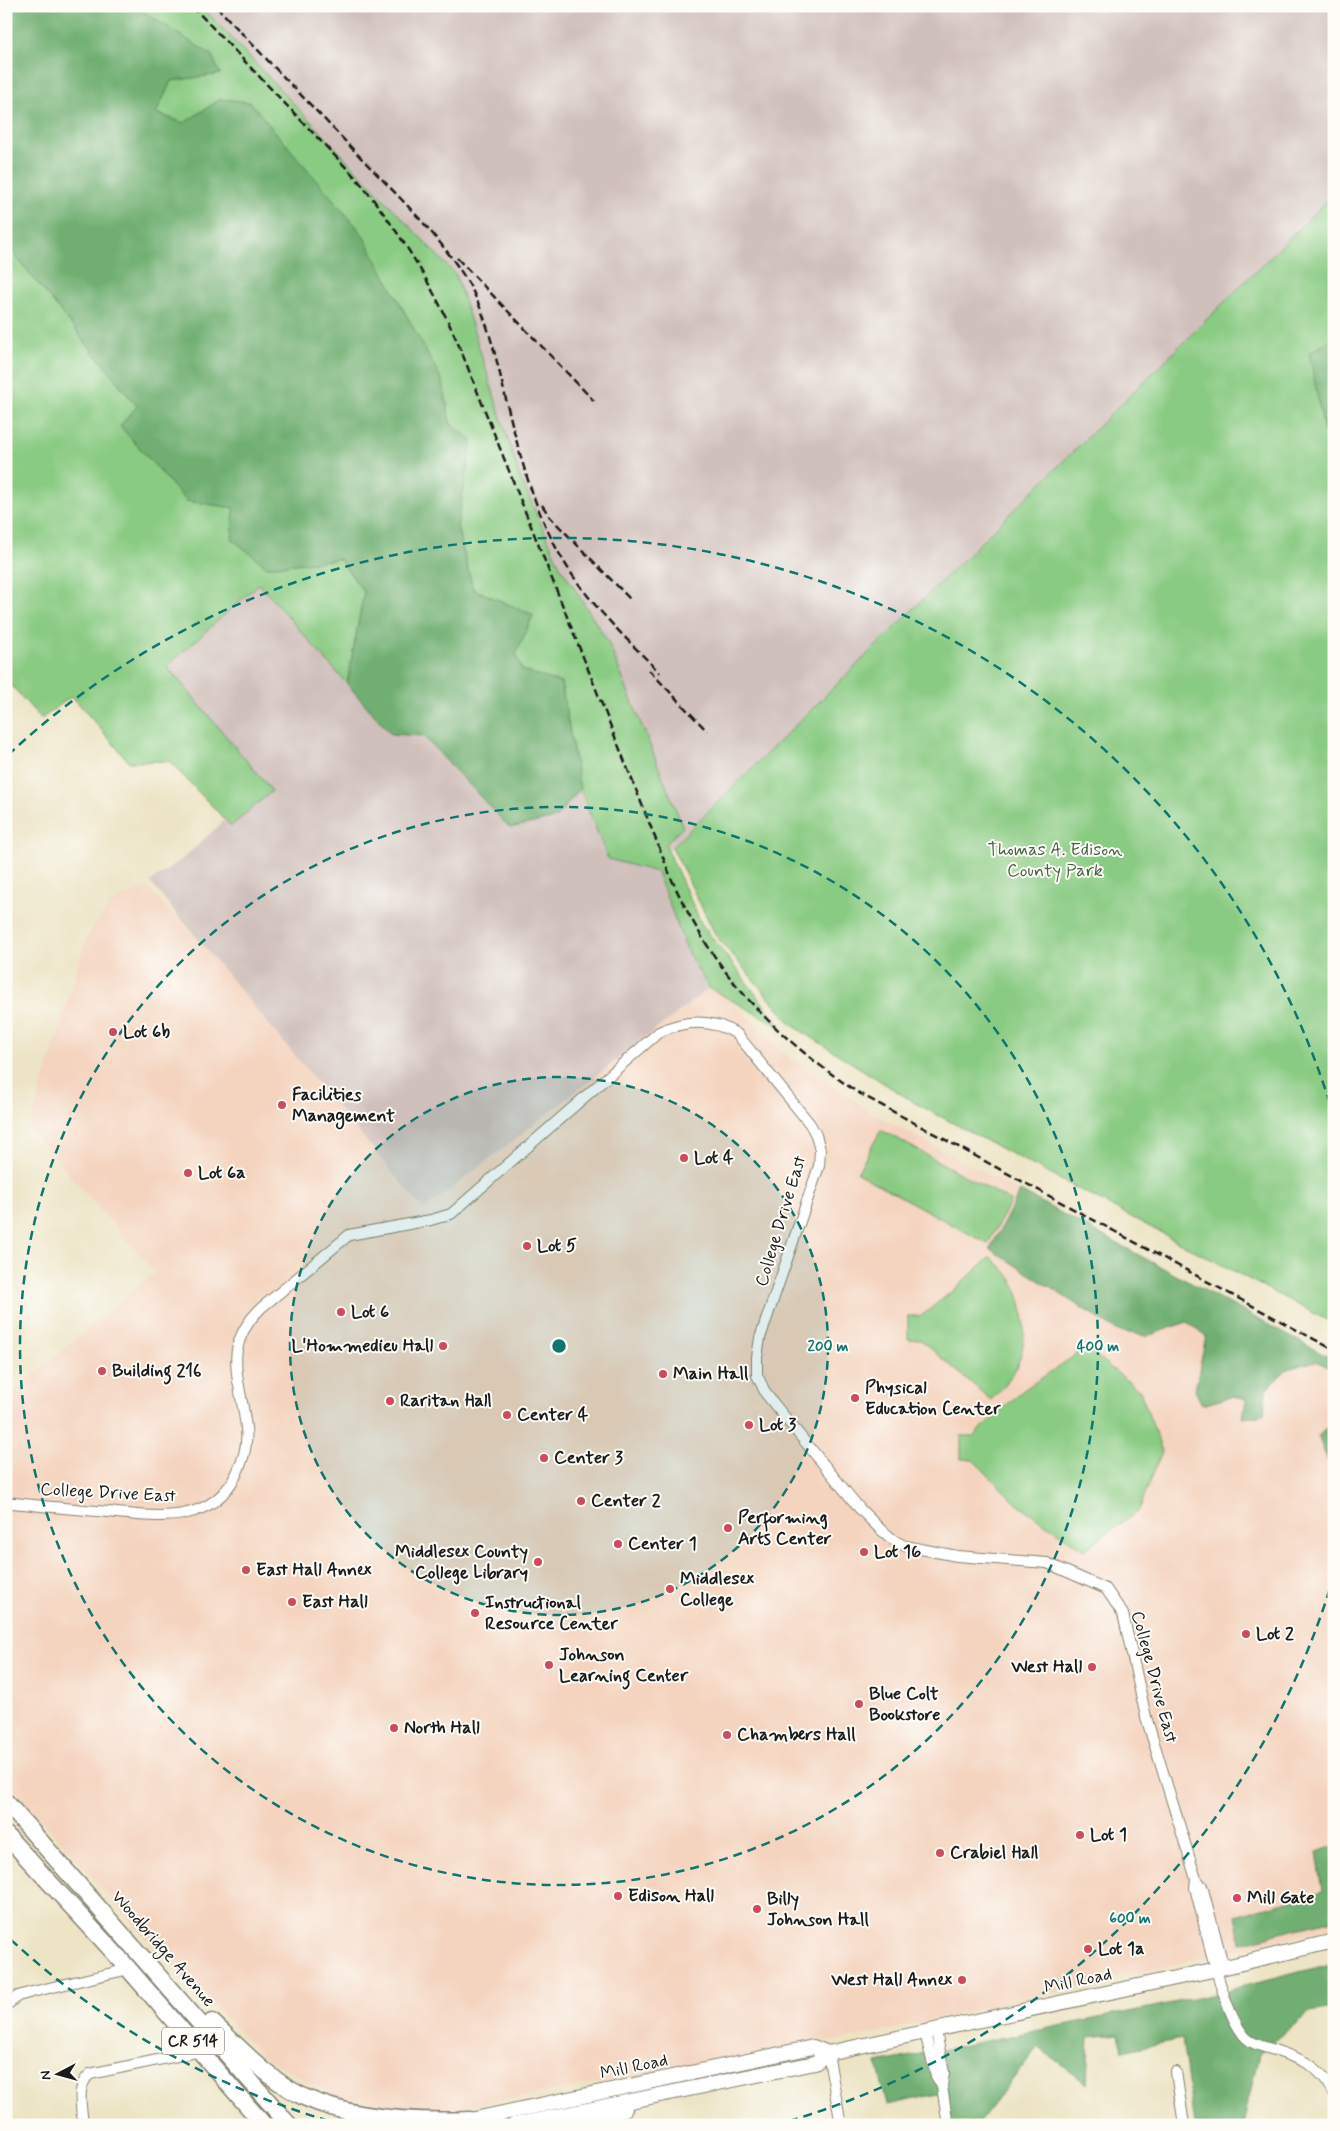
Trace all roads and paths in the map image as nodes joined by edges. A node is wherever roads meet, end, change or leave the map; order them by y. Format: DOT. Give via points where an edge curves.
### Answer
graph roads {
  1 [pos="6,1502"];
  2 [pos="6,1802"];
  3 [pos="6,1835"];
  4 [pos="1334,1941"];
  5 [pos="148,1962"];
  6 [pos="1220,1968"];
  7 [pos="129,1969"];
  8 [pos="6,2006"];
  9 [pos="931,2032"];
  10 [pos="201,2051"];
  11 [pos="828,2053"];
  12 [pos="1176,2072"];
  13 [pos="688,2088"];
  14 [pos="1334,2093"];
  15 [pos="470,2120"];
  16 [pos="83,2125"];
  17 [pos="264,2125"];
  18 [pos="289,2125"];
  19 [pos="446,2125"];
  20 [pos="514,2125"];
  21 [pos="578,2125"];
  22 [pos="841,2125"];
  23 [pos="948,2125"];
  24 [pos="1184,2125"];
  1 -- 6 [label="street, College Drive East" via="156,1516 195,1512 214,1503 231,1485 243,1460 246,1428 236,1350 241,1332 261,1308 349,1235 450,1214 659,1032 675,1024 692,1022 724,1026 736,1034 804,1115 816,1134 820,1150 819,1166 760,1338 757,1375 766,1394 860,1509 895,1541 905,1546 957,1556 1047,1563 1106,1589 1123,1614 1146,1717"];
  2 -- 5 [label="main road, Woodbridge Avenue / CR 514"];
  3 -- 7 [label="main road, CR 514"];
  4 -- 6 [label="street, Mill Road"];
  5 -- 15 [label="main road" via="265,2072 304,2097 355,2113 438,2121"];
  5 -- 18 [label="main road, Woodbridge Avenue / CR 514"];
  6 -- 9 [label="street, Mill Road"];
  6 -- 14 [label="street, College Drive East" via="1227,2005 1243,2035 1249,2041 1317,2068"];
  7 -- 8 [label="street" via="18,1996"];
  7 -- 10 [label="main road, CR 514"];
  9 -- 11 [label="street, Mill Road"];
  9 -- 23 [label="street" via="936,2076 942,2086"];
  10 -- 16 [label="street" via="90,2074 80,2088"];
  10 -- 17 [label="main road, CR 514"];
  11 -- 13 [label="street, Mill Road" via="815,2063"];
  11 -- 15 [label="street, Mill Road" via="813,2047"];
  11 -- 22 [label="street"];
  12 -- 24 [label="street"];
  13 -- 20 [label="street, Mill Road"];
  13 -- 21 [label="street"];
  15 -- 19 [label="street, Mill Road"];
}
